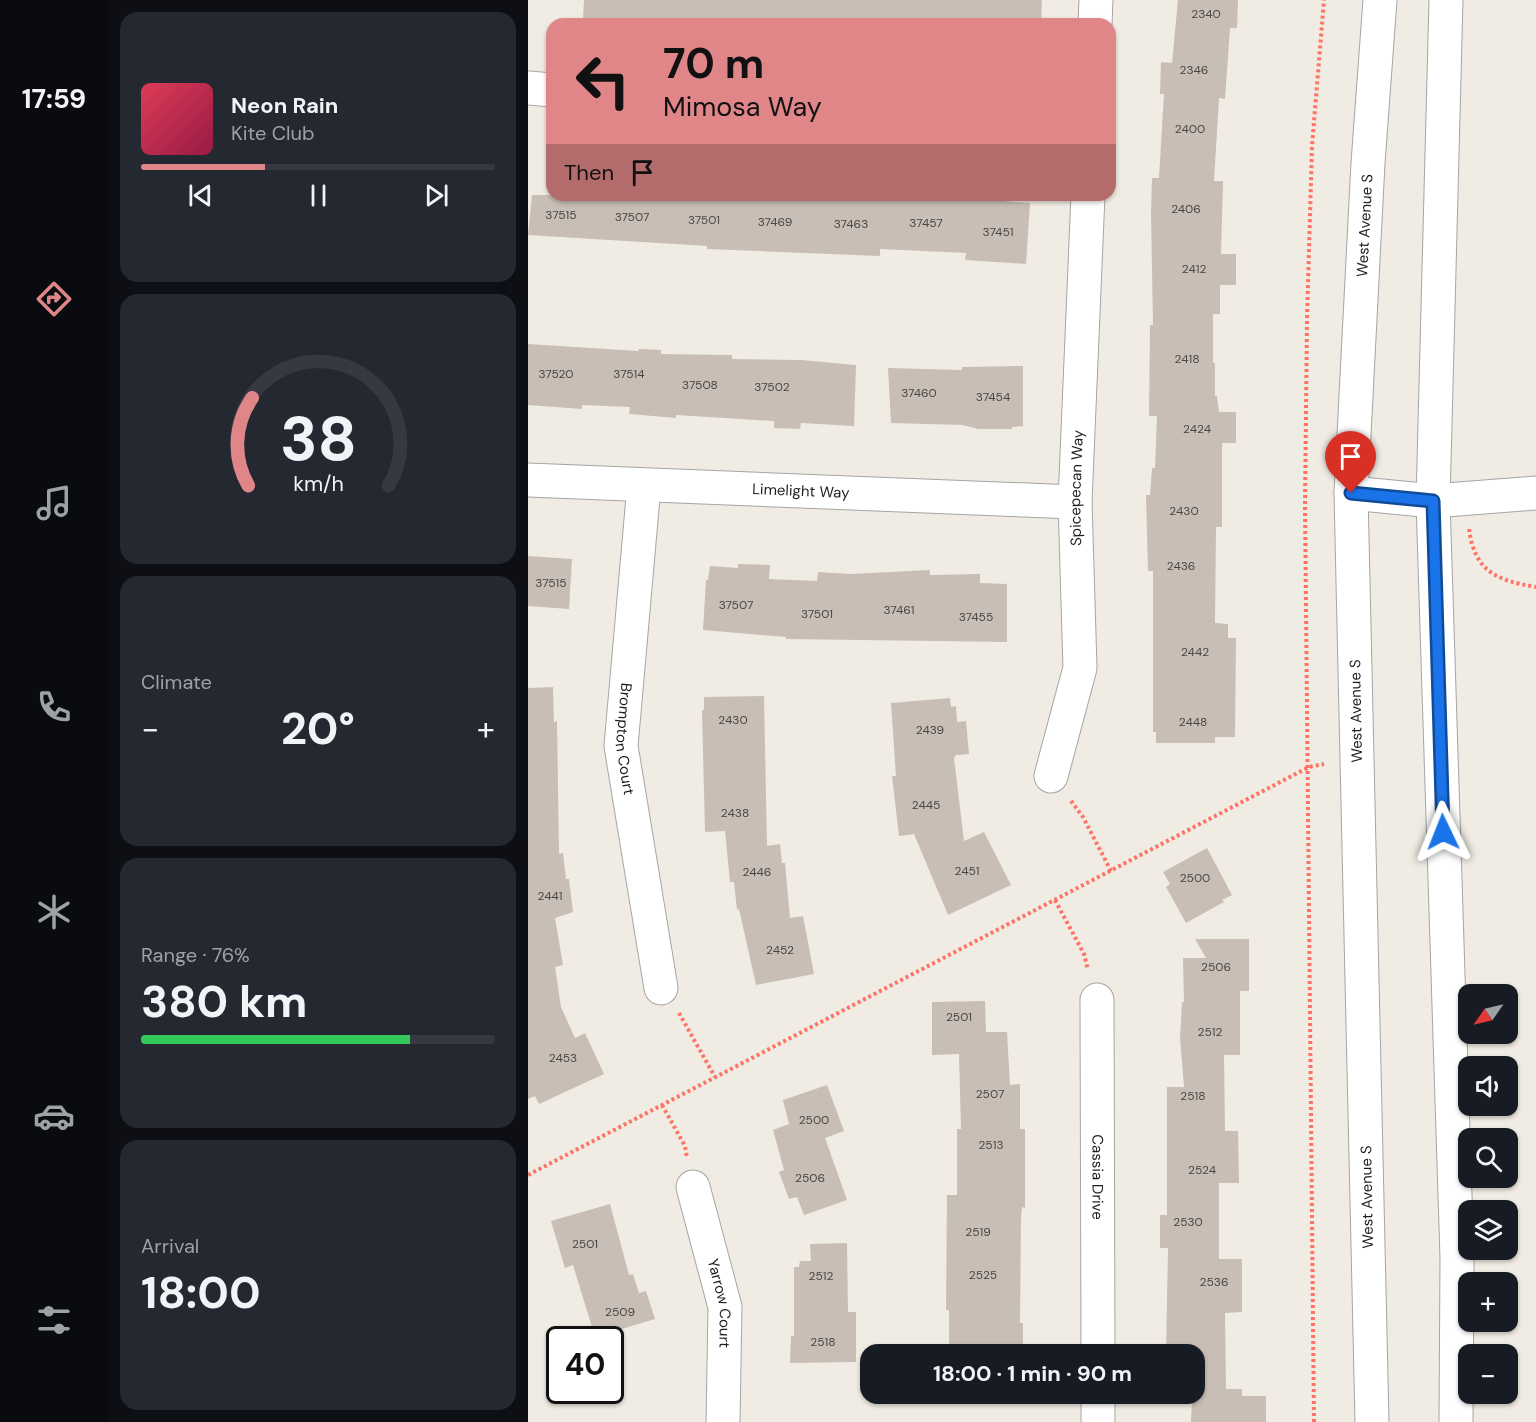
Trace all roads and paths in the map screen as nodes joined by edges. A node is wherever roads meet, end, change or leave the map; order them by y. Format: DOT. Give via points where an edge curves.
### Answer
graph roads {
  1 [pos="1096,0"];
  2 [pos="1324,0"];
  3 [pos="1380,0"];
  4 [pos="1446,0"];
  5 [pos="1095,18"];
  6 [pos="528,88"];
  7 [pos="546,90"];
  8 [pos="1088,201"];
  9 [pos="528,480"];
  10 [pos="644,486"];
  11 [pos="1351,493"];
  12 [pos="1536,493"];
  13 [pos="1449,500"];
  14 [pos="1075,502"];
  15 [pos="1536,587"];
  16 [pos="1357,756"];
  17 [pos="1309,767"];
  18 [pos="1051,776"];
  19 [pos="1111,871"];
  20 [pos="1055,900"];
  21 [pos="661,988"];
  22 [pos="1097,1000"];
  23 [pos="716,1077"];
  24 [pos="662,1105"];
  25 [pos="528,1175"];
  26 [pos="693,1187"];
  27 [pos="1098,1344"];
  28 [pos="1098,1404"];
  29 [pos="723,1422"];
  30 [pos="1098,1422"];
  31 [pos="1314,1422"];
  32 [pos="1372,1422"];
  33 [pos="1456,1422"];
  1 -- 5 [label="street"];
  2 -- 17 [label="path" via="1312,146 1307,319"];
  3 -- 11 [label="street, West Avenue S"];
  4 -- 13 [label="street"];
  6 -- 7 [label="street"];
  8 -- 14 [label="street, Spicepecan Way"];
  9 -- 10 [label="street, Limelight Way"];
  10 -- 14 [label="street, Limelight Way"];
  10 -- 21 [label="street, Brompton Court" via="621,746"];
  11 -- 13 [label="street"];
  11 -- 16 [label="street, West Avenue S"];
  12 -- 13 [label="street"];
  13 -- 15 [label="path" via="1484,569 1509,582"];
  13 -- 33 [label="street"];
  14 -- 18 [label="street, Spicepecan Way" via="1080,668"];
  16 -- 17 [label="path"];
  16 -- 32 [label="street, West Avenue S"];
  17 -- 19 [label="path"];
  17 -- 31 [label="path"];
  18 -- 19 [label="path" via="1083,817"];
  19 -- 20 [label="path"];
  20 -- 22 [label="path" via="1084,954"];
  20 -- 23 [label="path"];
  21 -- 23 [label="path" via="685,1021"];
  22 -- 27 [label="street, Cassia Drive"];
  23 -- 24 [label="path"];
  24 -- 25 [label="path"];
  24 -- 26 [label="path" via="685,1146"];
  26 -- 29 [label="street, Yarrow Court" via="725,1307"];
  28 -- 30 [label="street"];
}
